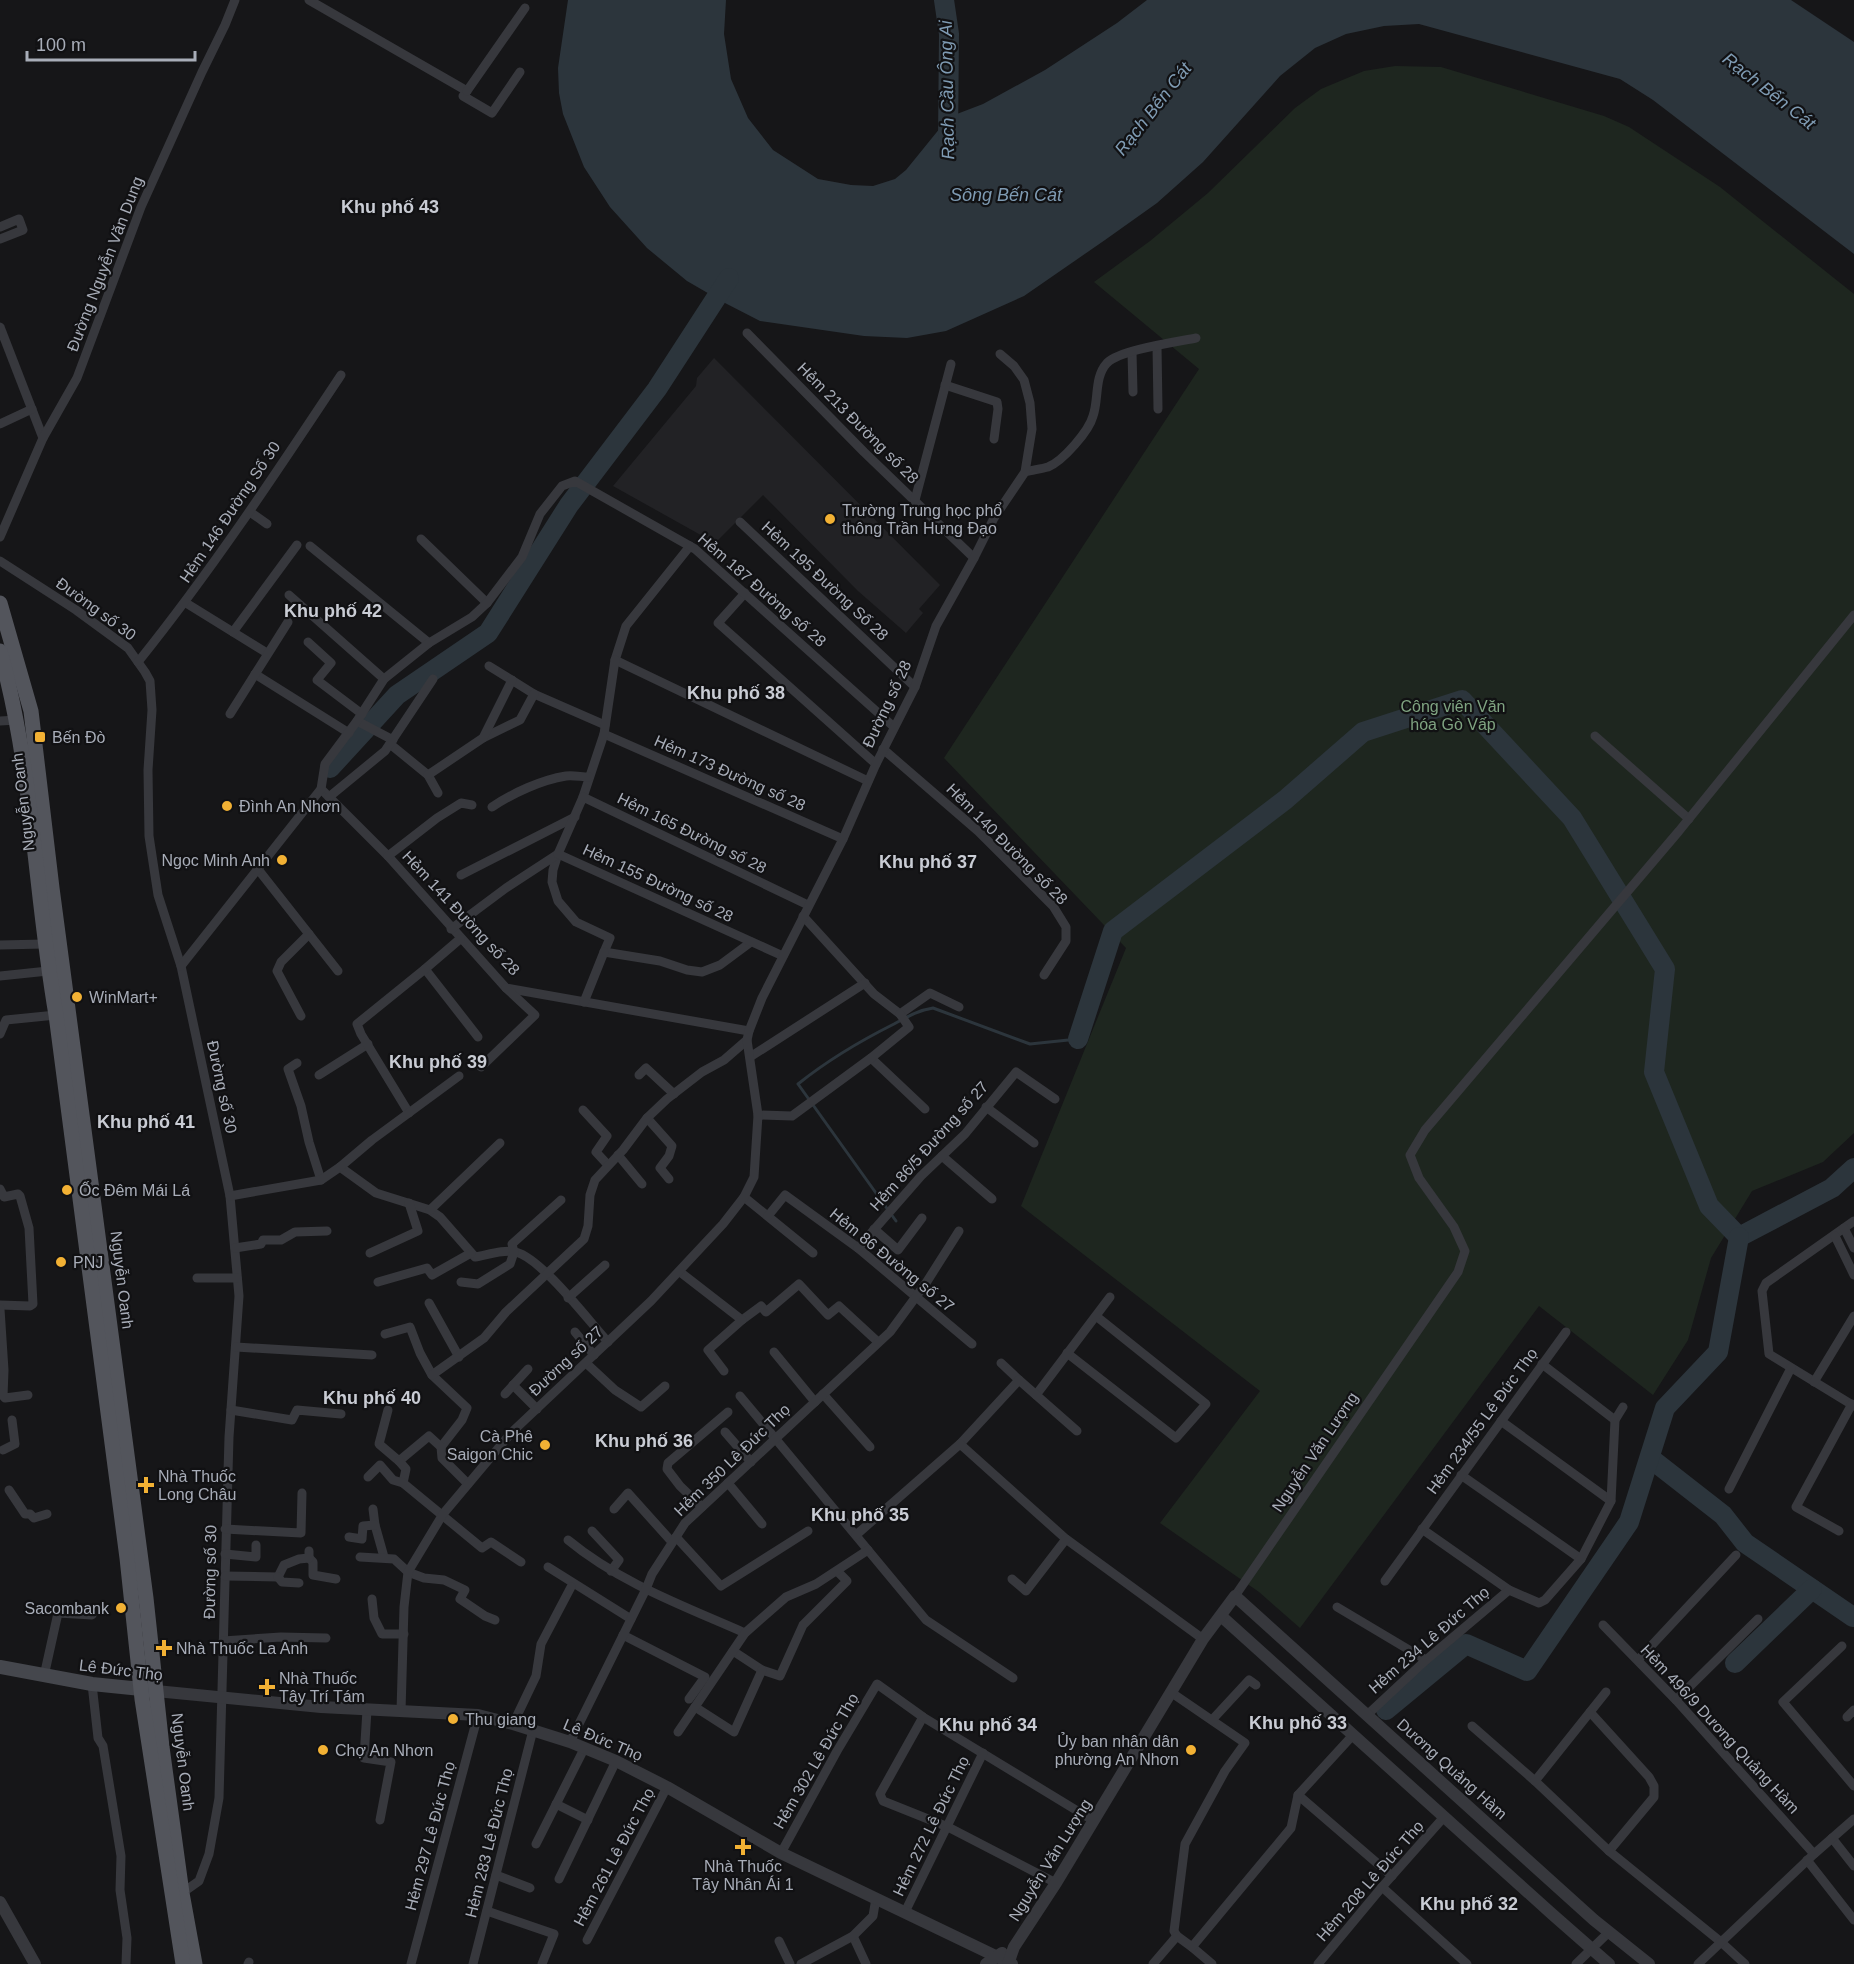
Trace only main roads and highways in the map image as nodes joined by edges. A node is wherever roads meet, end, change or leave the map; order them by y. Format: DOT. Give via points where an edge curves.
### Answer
graph roads {
  1 [pos="0,603"];
  2 [pos="0,651"];
  3 [pos="0,1668"];
  4 [pos="149,1690"];
  5 [pos="183,1964"];
  6 [pos="195,1964"];
  1 -- 4 [label="main road, Nguyễn Oanh" via="31,711 146,1598"];
  2 -- 4 [label="main road, Nguyễn Oanh" via="17,720 44,944"];
  3 -- 4 [label="main road, Lê Đức Thọ"];
  4 -- 5 [label="main road, Nguyễn Oanh"];
  4 -- 6 [label="main road, Nguyễn Oanh"];
}
